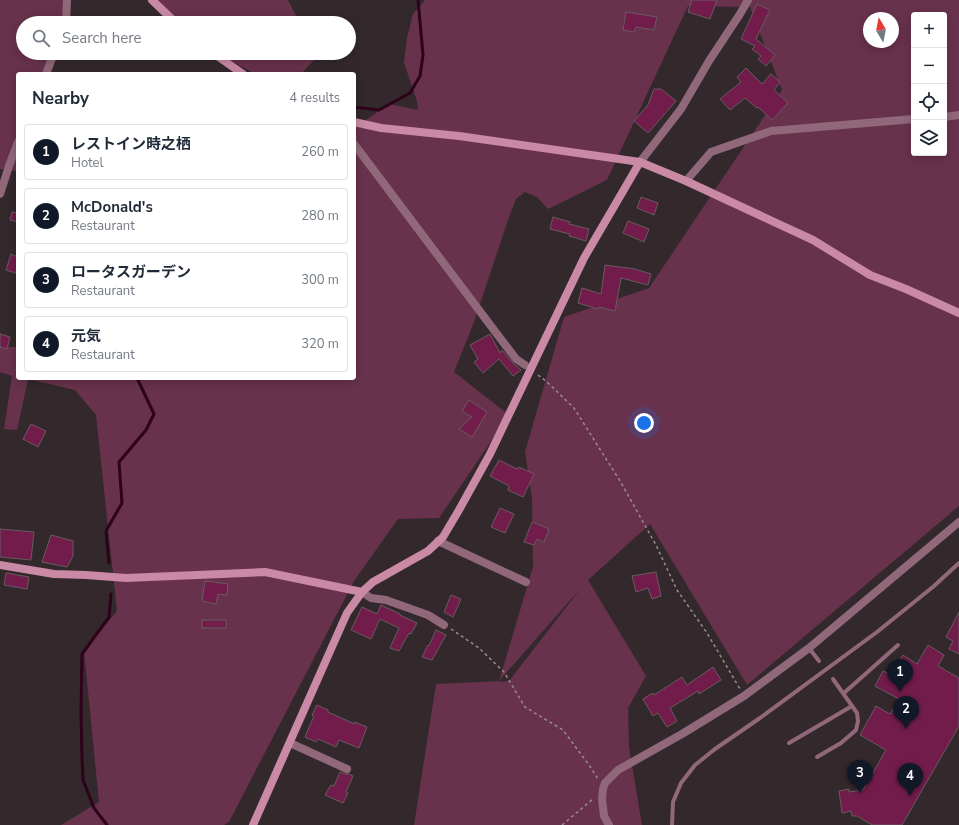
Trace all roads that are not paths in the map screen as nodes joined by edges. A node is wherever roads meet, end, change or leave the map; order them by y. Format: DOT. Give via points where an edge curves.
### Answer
graph roads {
  1 [pos="67,0"];
  2 [pos="152,0"];
  3 [pos="748,0"];
  4 [pos="66,16"];
  5 [pos="169,16"];
  6 [pos="51,60"];
  7 [pos="223,60"];
  8 [pos="47,72"];
  9 [pos="239,72"];
  10 [pos="959,115"];
  11 [pos="947,117"];
  12 [pos="911,119"];
  13 [pos="356,122"];
  14 [pos="16,147"];
  15 [pos="356,147"];
  16 [pos="640,162"];
  17 [pos="686,181"];
  18 [pos="0,194"];
  19 [pos="959,313"];
  20 [pos="525,365"];
  21 [pos="959,522"];
  22 [pos="438,541"];
  23 [pos="959,563"];
  24 [pos="0,565"];
  25 [pos="526,582"];
  26 [pos="362,592"];
  27 [pos="444,625"];
  28 [pos="898,645"];
  29 [pos="809,648"];
  30 [pos="820,661"];
  31 [pos="833,679"];
  32 [pos="844,693"];
  33 [pos="852,706"];
  34 [pos="290,743"];
  35 [pos="789,743"];
  36 [pos="817,757"];
  37 [pos="347,769"];
  38 [pos="253,825"];
  39 [pos="609,825"];
  40 [pos="672,825"];
  1 -- 4 [label="street"];
  2 -- 5 [label="street"];
  3 -- 16 [label="street" via="681,109"];
  6 -- 8 [label="street"];
  7 -- 9 [label="street"];
  10 -- 11 [label="street"];
  12 -- 17 [label="street" via="771,131 711,152"];
  13 -- 16 [label="street" via="381,128 459,136"];
  14 -- 18 [label="street"];
  15 -- 20 [label="street" via="516,359"];
  16 -- 17 [label="street"];
  16 -- 22 [label="street" via="584,258 490,454 443,537"];
  17 -- 19 [label="street" via="813,240 870,275"];
  21 -- 29 [label="street"];
  22 -- 25 [label="street"];
  22 -- 26 [label="street" via="428,551 373,582"];
  23 -- 40 [label="lane" via="877,632 695,765 681,783 673,802"];
  24 -- 26 [label="street" via="54,574 126,578 265,572"];
  26 -- 27 [label="street" via="371,598 386,600 428,615"];
  26 -- 34 [label="street" via="347,613"];
  28 -- 32 [label="lane"];
  29 -- 30 [label="lane"];
  29 -- 39 [label="street" via="744,696 618,770 605,783 603,789 604,816"];
  31 -- 32 [label="lane"];
  32 -- 33 [label="lane"];
  33 -- 35 [label="lane"];
  33 -- 36 [label="lane" via="857,713 856,730 841,743"];
  34 -- 37 [label="street"];
  34 -- 38 [label="street"];
}
